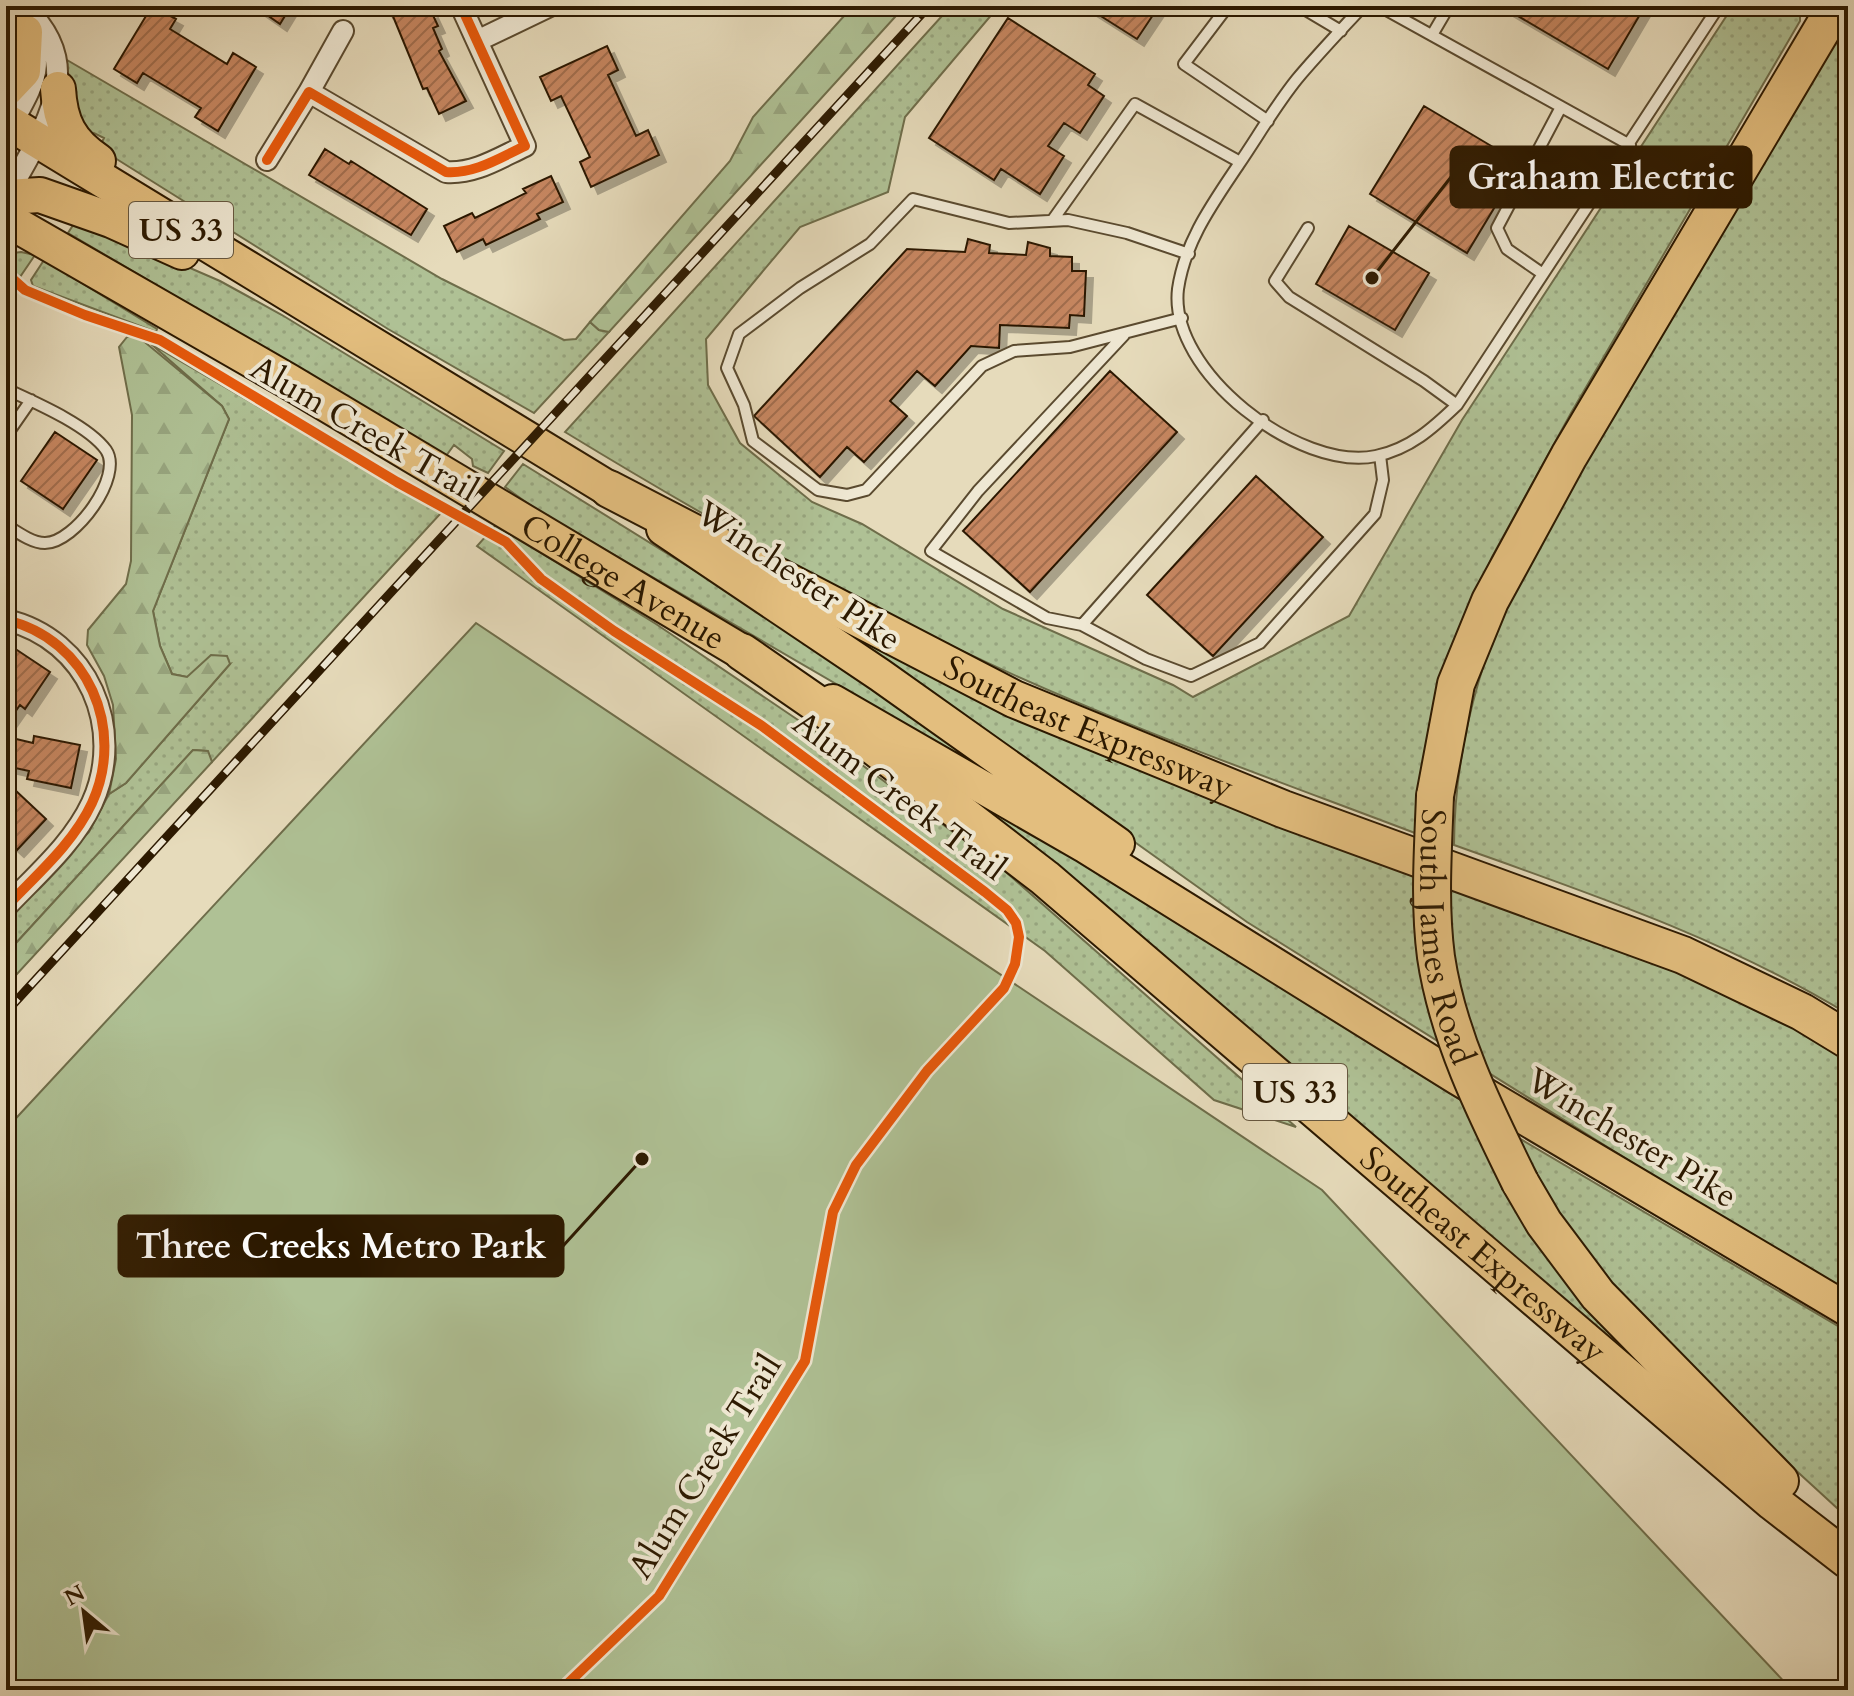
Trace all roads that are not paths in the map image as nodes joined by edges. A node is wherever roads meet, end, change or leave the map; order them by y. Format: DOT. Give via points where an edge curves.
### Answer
graph roads {
  1 [pos="461,6"];
  2 [pos="550,6"];
  3 [pos="1228,6"];
  4 [pos="1299,6"];
  5 [pos="1363,6"];
  6 [pos="1379,6"];
  7 [pos="1449,6"];
  8 [pos="1719,6"];
  9 [pos="1836,6"];
  10 [pos="18,18"];
  11 [pos="343,31"];
  12 [pos="1341,31"];
  13 [pos="1432,35"];
  14 [pos="477,41"];
  15 [pos="6,89"];
  16 [pos="58,89"];
  17 [pos="309,92"];
  18 [pos="1561,107"];
  19 [pos="1268,121"];
  20 [pos="13,133"];
  21 [pos="1630,145"];
  22 [pos="267,160"];
  23 [pos="1240,162"];
  24 [pos="6,198"];
  25 [pos="6,219"];
  26 [pos="1052,221"];
  27 [pos="1308,228"];
  28 [pos="208,247"];
  29 [pos="1189,254"];
  30 [pos="1543,274"];
  31 [pos="1182,318"];
  32 [pos="327,320"];
  33 [pos="1125,334"];
  34 [pos="6,389"];
  35 [pos="31,400"];
  36 [pos="1457,405"];
  37 [pos="1263,420"];
  38 [pos="6,436"];
  39 [pos="1380,455"];
  40 [pos="609,489"];
  41 [pos="6,525"];
  42 [pos="6,620"];
  43 [pos="1082,625"];
  44 [pos="742,652"];
  45 [pos="6,907"];
  46 [pos="1257,951"];
  47 [pos="1848,1040"];
  48 [pos="1848,1310"];
  49 [pos="1841,1554"];
  1 -- 14 [label="street"];
  2 -- 14 [label="street"];
  3 -- 19 [label="lane" via="1184,64"];
  4 -- 12 [label="lane"];
  5 -- 12 [label="lane"];
  6 -- 13 [label="lane"];
  7 -- 13 [label="lane"];
  8 -- 21 [label="lane"];
  9 -- 49 [label="highway, South James Road, bridge" via="1569,456 1490,601 1456,684 1435,796 1431,885 1437,958 1454,1031 1480,1102 1544,1223 1598,1295 1776,1475"];
  10 -- 15 [label="highway" via="23,71"];
  10 -- 16 [label="street" via="49,34 59,69"];
  10 -- 20 [label="street" via="35,53 36,76"];
  11 -- 17 [label="street"];
  12 -- 19 [label="lane" via="1296,80"];
  13 -- 18 [label="lane"];
  14 -- 17 [label="street" via="525,146 463,173 446,172"];
  16 -- 20 [label="street"];
  16 -- 28 [label="highway" via="60,114 79,148 168,203"];
  17 -- 22 [label="street"];
  18 -- 21 [label="lane"];
  18 -- 30 [label="lane" via="1497,228 1507,249"];
  19 -- 23 [label="lane"];
  20 -- 24 [label="street"];
  20 -- 28 [label="highway, College Avenue / US 33"];
  21 -- 30 [label="lane"];
  23 -- 26 [label="lane" via="1135,104"];
  23 -- 29 [label="lane" via="1197,226"];
  24 -- 32 [label="highway" via="40,195 111,220"];
  25 -- 44 [label="highway, College Avenue / US 33"];
  26 -- 29 [label="lane" via="1127,233"];
  26 -- 33 [label="lane" via="1009,223 913,199 870,244 739,334 727,368 753,441 818,490 847,495 866,490 982,366 1014,351 1070,347"];
  27 -- 36 [label="lane" via="1275,281 1289,297"];
  28 -- 32 [label="highway, College Avenue / US 33"];
  29 -- 31 [label="lane" via="1178,291"];
  30 -- 36 [label="lane"];
  31 -- 33 [label="lane"];
  31 -- 37 [label="lane" via="1203,370"];
  32 -- 40 [label="highway, College Avenue / US 33" via="452,390"];
  33 -- 43 [label="lane" via="978,491 931,551 1047,618"];
  34 -- 35 [label="lane"];
  35 -- 38 [label="lane"];
  35 -- 41 [label="lane" via="84,431 107,451 112,467 80,524 54,542 42,543"];
  36 -- 39 [label="lane" via="1421,439"];
  37 -- 39 [label="lane" via="1336,457"];
  37 -- 43 [label="lane"];
  39 -- 43 [label="lane" via="1383,480 1375,514 1260,643 1191,676"];
  40 -- 46 [label="main road, Winchester Pike" via="1050,795"];
  40 -- 47 [label="highway, Southeast Expressway / US 33" via="1014,699 1283,809 1683,955"];
  42 -- 45 [label="street" via="54,641 71,657 94,691 105,732 96,791 80,825"];
  44 -- 46 [label="main road, Winchester Pike" via="890,732"];
  44 -- 49 [label="highway, Southeast Expressway / US 33" via="1045,878 1773,1502"];
  46 -- 48 [label="main road, Winchester Pike" via="1457,1078"];
}
